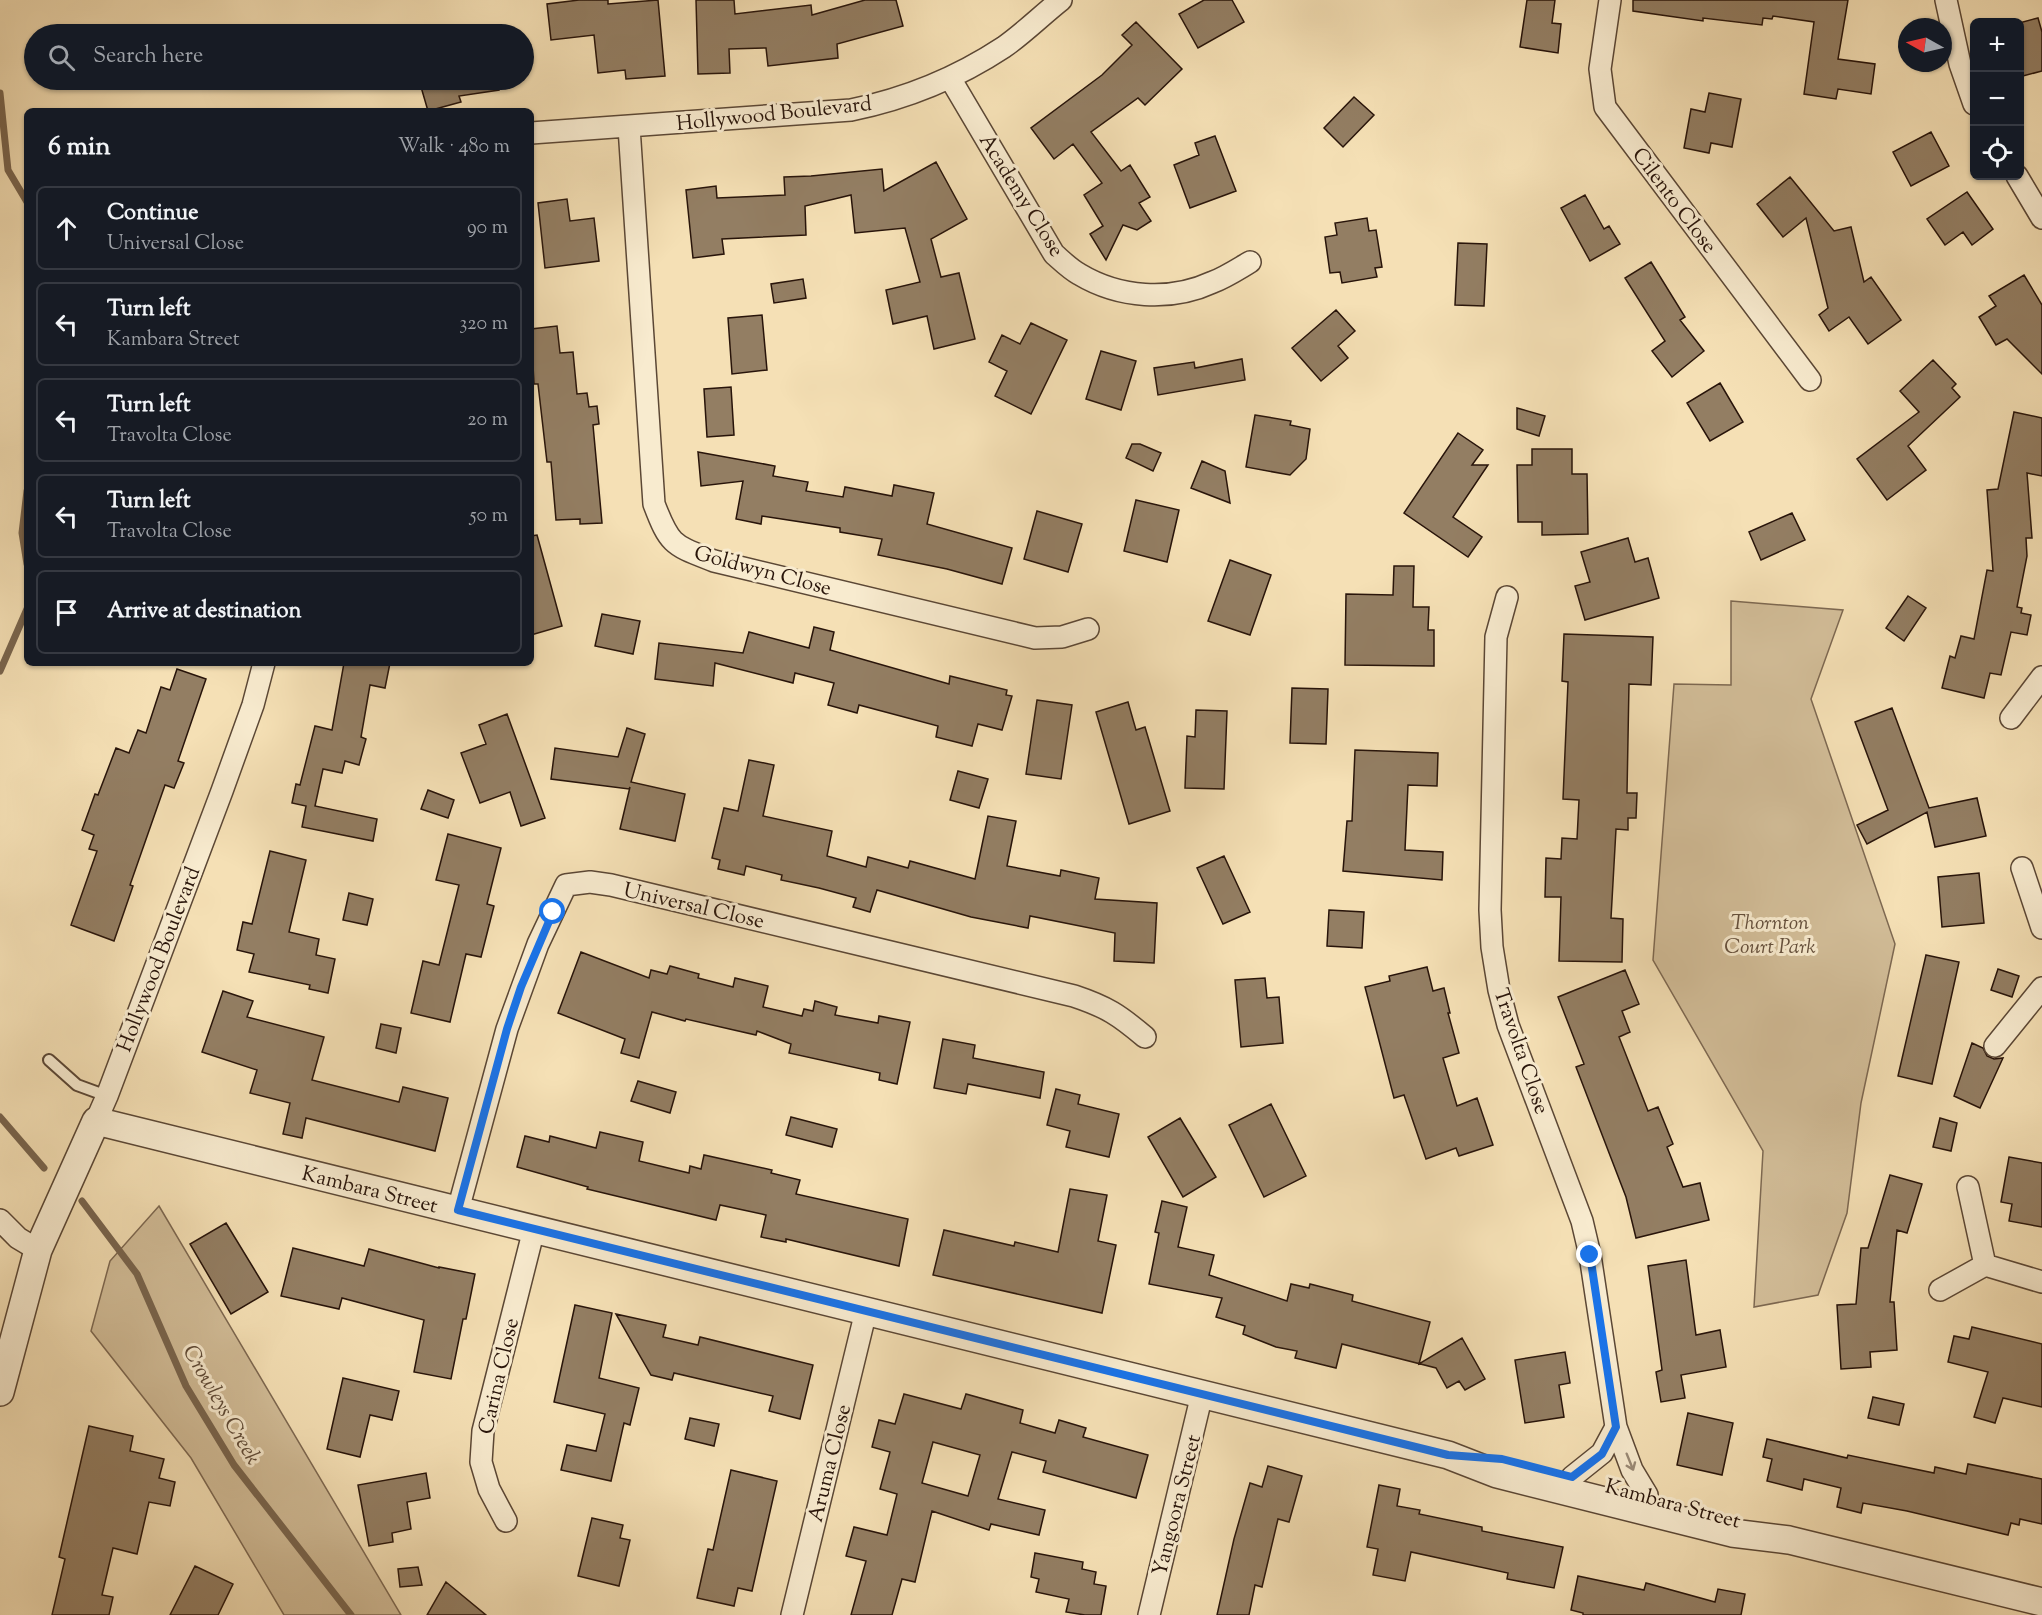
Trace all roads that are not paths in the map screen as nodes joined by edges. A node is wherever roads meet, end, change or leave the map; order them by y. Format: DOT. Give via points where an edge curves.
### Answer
graph roads {
  1 [pos="1061,0"];
  2 [pos="1610,0"];
  3 [pos="1946,0"];
  4 [pos="950,78"];
  5 [pos="1970,93"];
  6 [pos="629,127"];
  7 [pos="534,134"];
  8 [pos="2019,180"];
  9 [pos="2042,218"];
  10 [pos="1250,262"];
  11 [pos="1810,380"];
  12 [pos="1507,597"];
  13 [pos="1088,629"];
  14 [pos="263,666"];
  15 [pos="2042,677"];
  16 [pos="2011,718"];
  17 [pos="2022,868"];
  18 [pos="2042,928"];
  19 [pos="2042,988"];
  20 [pos="1145,1037"];
  21 [pos="1995,1046"];
  22 [pos="49,1060"];
  23 [pos="107,1096"];
  24 [pos="96,1121"];
  25 [pos="1968,1187"];
  26 [pos="458,1210"];
  27 [pos="0,1220"];
  28 [pos="534,1229"];
  29 [pos="38,1250"];
  30 [pos="1985,1265"];
  31 [pos="2042,1282"];
  32 [pos="1940,1290"];
  33 [pos="866,1311"];
  34 [pos="0,1392"];
  35 [pos="1202,1394"];
  36 [pos="1616,1427"];
  37 [pos="1448,1455"];
  38 [pos="1572,1477"];
  39 [pos="1647,1495"];
  40 [pos="506,1521"];
  41 [pos="1789,1540"];
  42 [pos="2042,1602"];
  43 [pos="792,1615"];
  44 [pos="1149,1615"];
  1 -- 4 [label="street, Hollywood Boulevard" via="1006,46"];
  2 -- 11 [label="street, Cilento Close" via="1600,69 1605,107"];
  3 -- 5 [label="street"];
  4 -- 6 [label="street, Hollywood Boulevard" via="851,110"];
  4 -- 10 [label="street, Academy Close" via="1054,254 1077,273 1105,287 1146,296 1212,283"];
  6 -- 7 [label="street, Hollywood Boulevard"];
  6 -- 13 [label="street, Goldwyn Close" via="654,504 672,542 714,561 1035,638 1062,637"];
  8 -- 9 [label="street"];
  12 -- 36 [label="street, Travolta Close" via="1496,638 1492,947 1508,1024 1582,1221"];
  14 -- 23 [label="street, Hollywood Boulevard" via="249,716"];
  15 -- 16 [label="street"];
  17 -- 18 [label="street"];
  19 -- 21 [label="street"];
  20 -- 26 [label="street, Universal Close" via="1120,1016 1074,996 611,885 566,885 538,944 507,1029"];
  22 -- 23 [label="lane" via="77,1085"];
  23 -- 24 [label="street, Hollywood Boulevard"];
  24 -- 26 [label="street, Kambara Street"];
  24 -- 29 [label="street, Hollywood Boulevard"];
  25 -- 30 [label="street"];
  26 -- 28 [label="street, Kambara Street"];
  27 -- 29 [label="street"];
  28 -- 33 [label="street, Kambara Street"];
  28 -- 40 [label="street, Carina Close" via="483,1431 481,1462 489,1489"];
  29 -- 34 [label="street, Hollywood Boulevard"];
  30 -- 31 [label="street"];
  30 -- 32 [label="street"];
  33 -- 35 [label="street, Kambara Street"];
  33 -- 43 [label="street, Aruma Close"];
  35 -- 37 [label="street, Kambara Street"];
  35 -- 44 [label="street, Yangoora Street"];
  36 -- 38 [label="street" via="1602,1454"];
  36 -- 39 [label="street, Travolta Close, one-way" via="1632,1470"];
  37 -- 38 [label="street, Kambara Street" via="1502,1459"];
  37 -- 41 [label="street, Kambara Street" via="1497,1474 1732,1533"];
  38 -- 39 [label="street, Kambara Street"];
  39 -- 41 [label="street, Kambara Street" via="1735,1517"];
  41 -- 42 [label="street, Kambara Street"];
}
